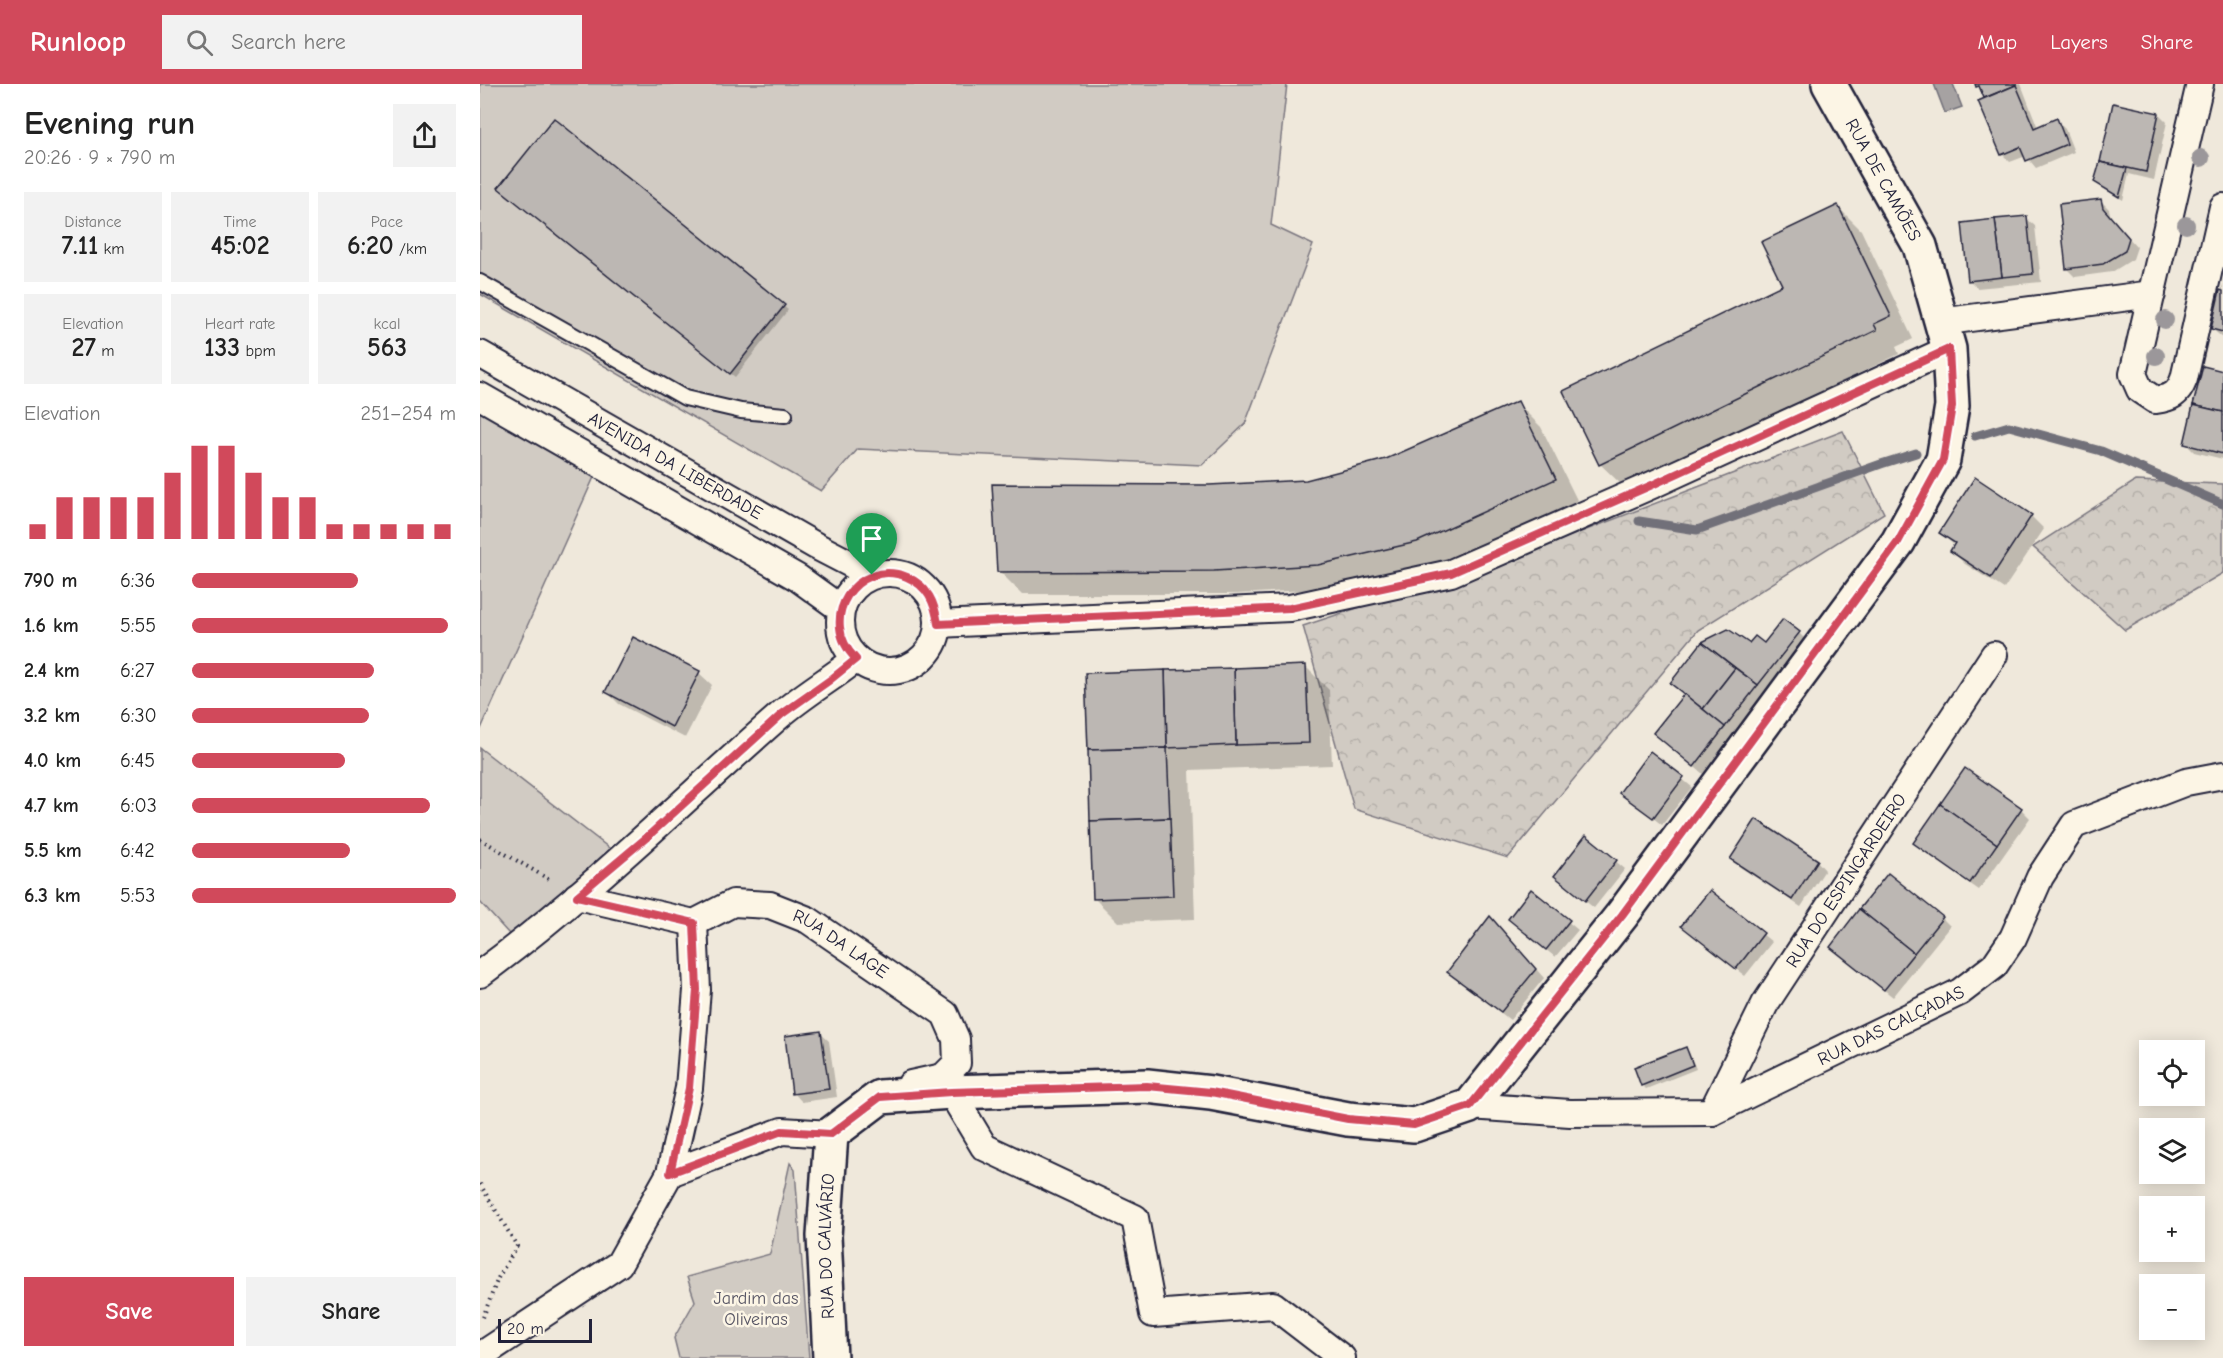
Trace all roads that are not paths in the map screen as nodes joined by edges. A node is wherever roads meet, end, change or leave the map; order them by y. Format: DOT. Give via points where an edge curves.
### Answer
graph roads {
  1 [pos="1829,84"];
  2 [pos="2200,84"];
  3 [pos="2223,207"];
  4 [pos="480,282"];
  5 [pos="2152,294"];
  6 [pos="1945,335"];
  7 [pos="480,354"];
  8 [pos="480,396"];
  9 [pos="785,415"];
  10 [pos="872,575"];
  11 [pos="841,609"];
  12 [pos="938,624"];
  13 [pos="1994,655"];
  14 [pos="856,659"];
  15 [pos="2223,775"];
  16 [pos="577,896"];
  17 [pos="694,923"];
  18 [pos="480,974"];
  19 [pos="951,1092"];
  20 [pos="871,1104"];
  21 [pos="1470,1106"];
  22 [pos="1712,1112"];
  23 [pos="831,1134"];
  24 [pos="670,1173"];
  25 [pos="480,1356"];
  26 [pos="830,1358"];
  27 [pos="1342,1358"];
  1 -- 6 [label="street, RUA DE CAMÕES" via="1920,246"];
  2 -- 5 [label="street"];
  3 -- 5 [label="street" via="2184,379 2171,398 2155,400 2140,390 2133,374"];
  4 -- 9 [label="lane" via="685,398 741,411"];
  5 -- 6 [label="street"];
  6 -- 12 [label="street" via="1652,485 1451,573 1290,608"];
  6 -- 21 [label="street, RUA DE CAMÕES" via="1952,406 1943,460 1898,542 1622,915"];
  7 -- 10 [label="street, AVENIDA DA LIBERDADE"];
  8 -- 11 [label="street, AVENIDA DA LIBERDADE" via="798,578"];
  10 -- 11 [label="street" via="854,586"];
  10 -- 12 [label="street" via="895,573 918,582 932,599"];
  11 -- 14 [label="street" via="842,638"];
  12 -- 14 [label="street" via="929,651 906,668 888,672"];
  13 -- 22 [label="street, RUA DO ESPINGARDEIRO" via="1765,1004"];
  14 -- 16 [label="street" via="782,714"];
  15 -- 22 [label="street, RUA DAS CALÇADAS" via="2186,782 2074,825 2040,877 2013,938 1995,966 1960,993"];
  16 -- 17 [label="street"];
  16 -- 18 [label="street"];
  17 -- 20 [label="street, RUA DA LAGE" via="733,903 770,905 808,920 945,1014 956,1039 957,1063 943,1077 872,1093"];
  17 -- 24 [label="street" via="697,990 689,1088"];
  19 -- 20 [label="street" via="880,1097"];
  19 -- 21 [label="street" via="1147,1086 1211,1092 1348,1119 1414,1125"];
  19 -- 27 [label="street" via="984,1148 1136,1218 1153,1314 1273,1305"];
  20 -- 23 [label="street"];
  21 -- 22 [label="street, RUA DAS CALÇADAS" via="1570,1113"];
  23 -- 24 [label="street" via="782,1131"];
  23 -- 26 [label="street, RUA DO CALVÁRIO" via="825,1236"];
  24 -- 25 [label="street" via="619,1264"];
}
